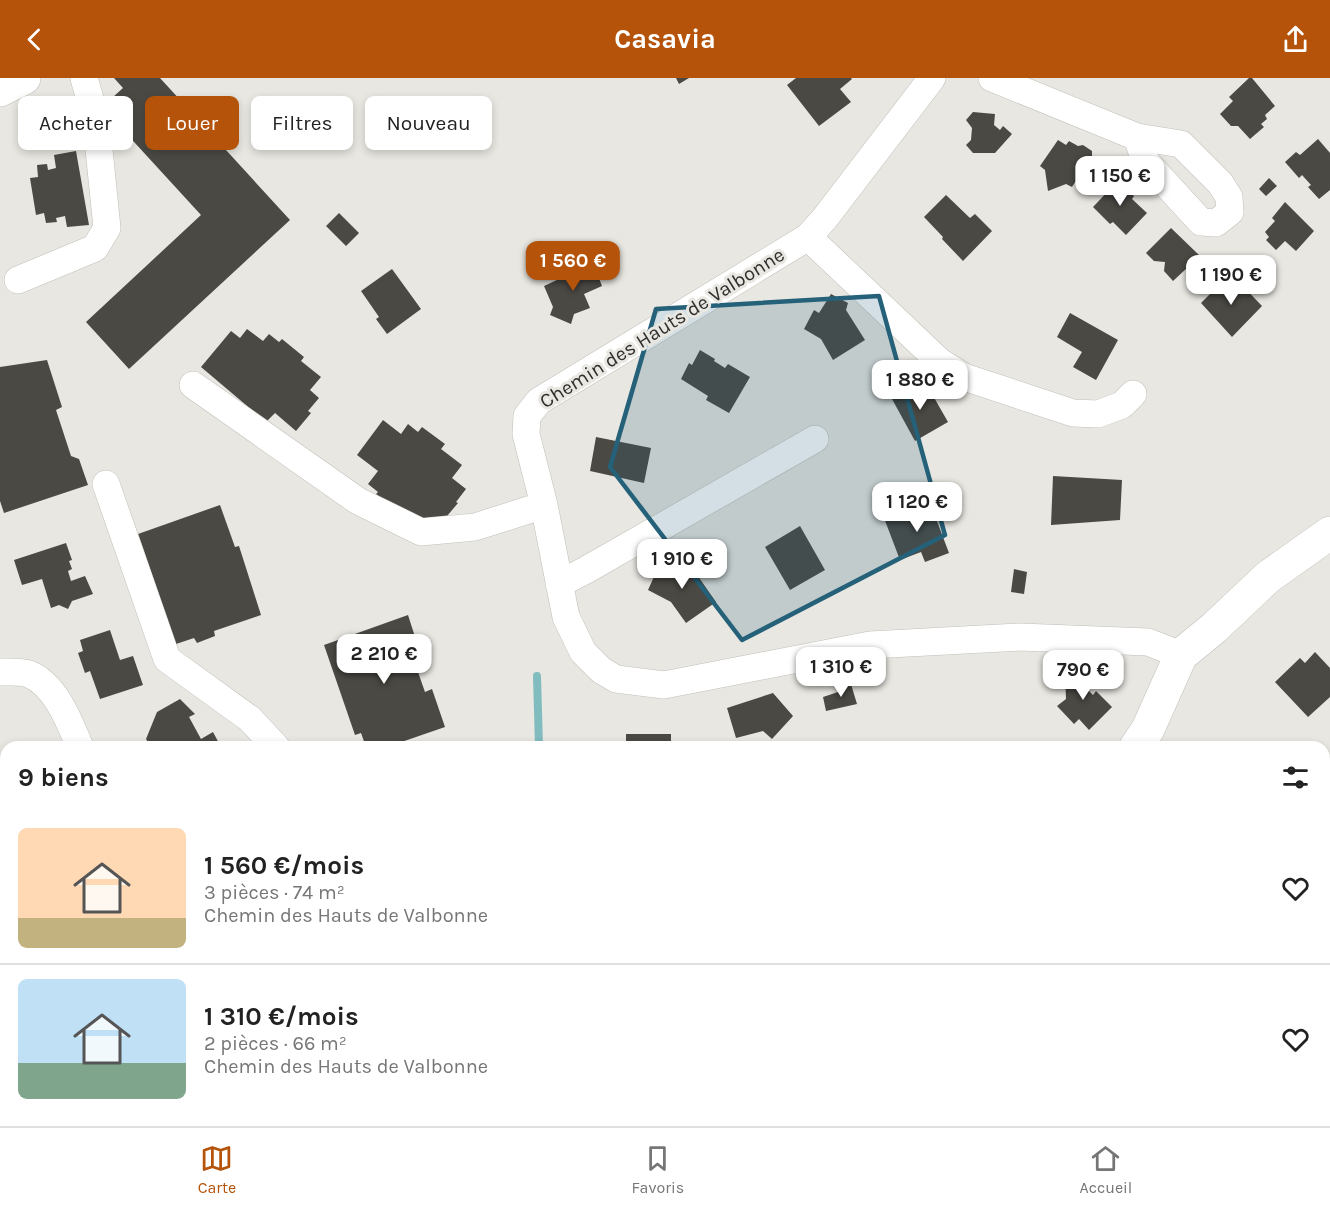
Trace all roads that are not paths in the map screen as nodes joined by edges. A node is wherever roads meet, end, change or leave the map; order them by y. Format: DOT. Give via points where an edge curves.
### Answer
graph roads {
  1 [pos="24,78"];
  2 [pos="84,78"];
  3 [pos="932,78"];
  4 [pos="992,78"];
  5 [pos="0,90"];
  6 [pos="1137,137"];
  7 [pos="807,237"];
  8 [pos="18,280"];
  9 [pos="193,385"];
  10 [pos="1133,394"];
  11 [pos="815,439"];
  12 [pos="106,484"];
  13 [pos="544,505"];
  14 [pos="1330,533"];
  15 [pos="559,584"];
  16 [pos="1181,655"];
  17 [pos="0,672"];
  18 [pos="77,741"];
  19 [pos="270,741"];
  20 [pos="1140,741"];
  1 -- 5 [label="street"];
  2 -- 8 [label="street" via="96,120 107,228 95,248"];
  3 -- 7 [label="street, Chemin des Hauts de Valbonne"];
  4 -- 6 [label="street"];
  7 -- 10 [label="street" via="939,361 964,377 1073,413 1098,414 1122,405"];
  7 -- 13 [label="street, Chemin des Hauts de Valbonne" via="539,402 527,416 526,434"];
  9 -- 13 [label="street" via="358,501 421,532 475,527"];
  11 -- 15 [label="street"];
  12 -- 19 [label="street" via="168,659 250,719"];
  13 -- 15 [label="street, Chemin des Hauts de Valbonne"];
  14 -- 16 [label="street" via="1268,577"];
  15 -- 16 [label="street, Chemin des Hauts de Valbonne" via="566,617 583,652 616,679 664,685 870,645 1020,637 1148,642"];
  16 -- 20 [label="street"];
  17 -- 18 [label="street" via="28,674 44,684"];
}
